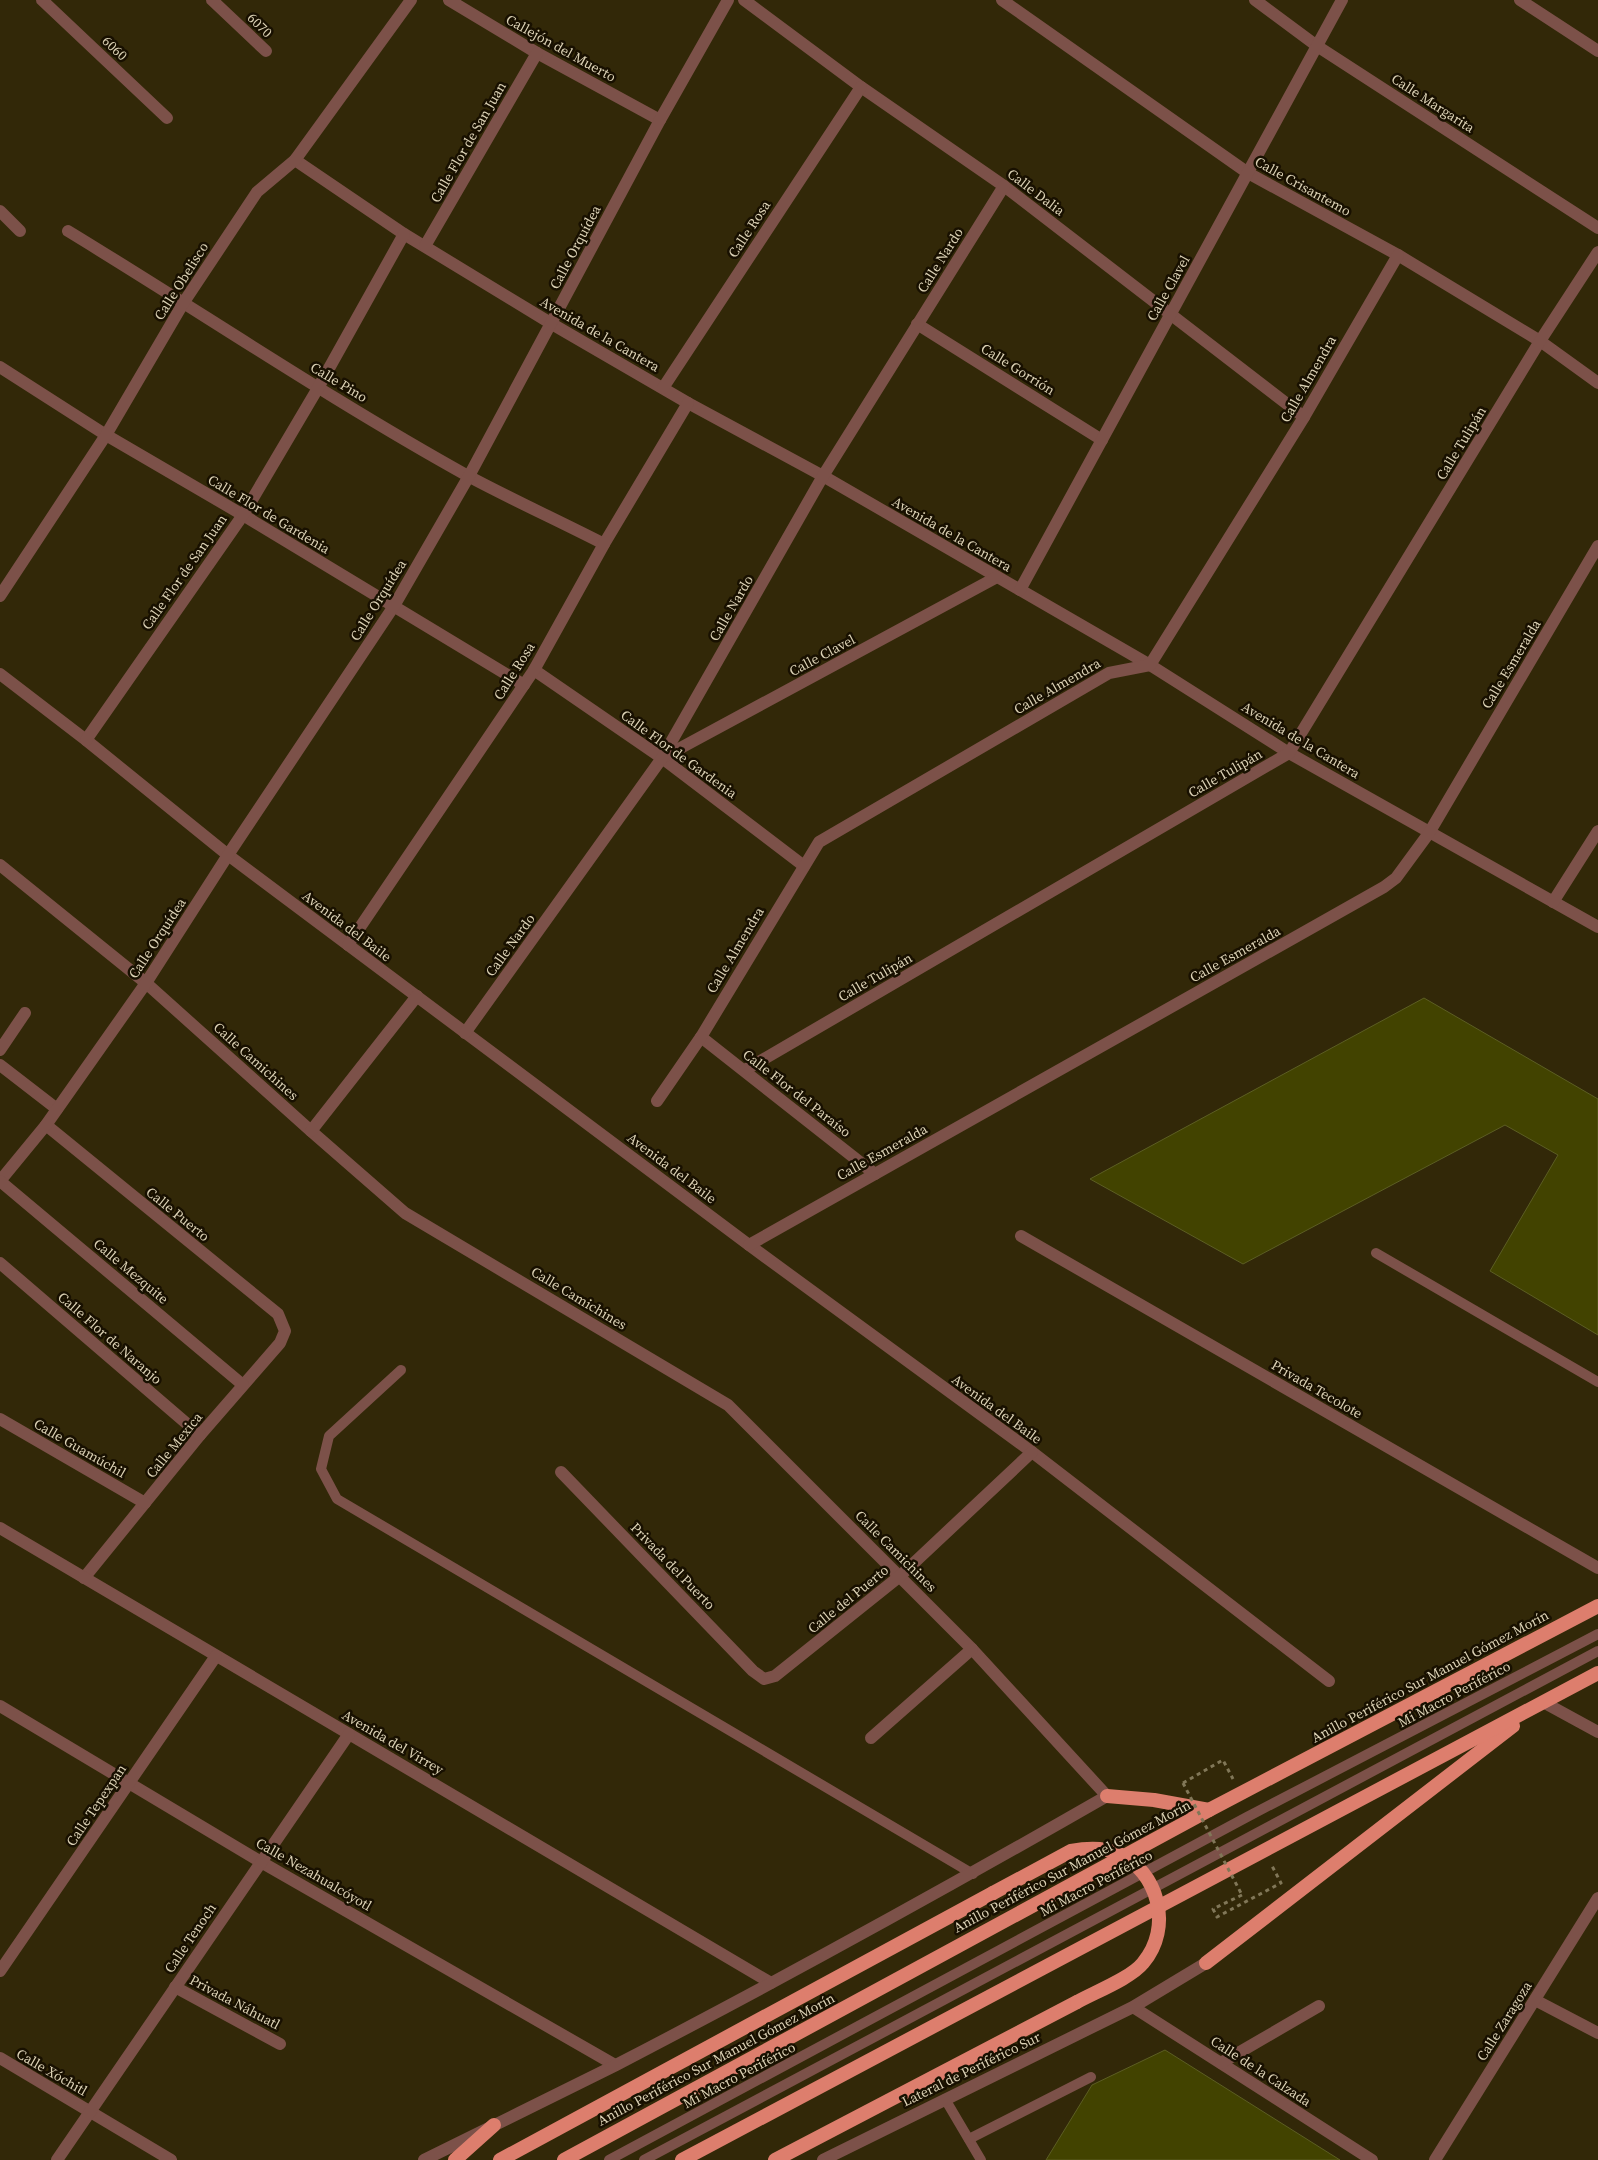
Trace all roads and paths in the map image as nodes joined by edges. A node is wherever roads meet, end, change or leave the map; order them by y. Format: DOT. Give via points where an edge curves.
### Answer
graph roads {
  1 [pos="42,0"];
  2 [pos="212,0"];
  3 [pos="411,0"];
  4 [pos="449,0"];
  5 [pos="728,0"];
  6 [pos="744,0"];
  7 [pos="1002,0"];
  8 [pos="1255,0"];
  9 [pos="1342,0"];
  10 [pos="1520,0"];
  11 [pos="1317,46"];
  12 [pos="266,51"];
  13 [pos="1598,51"];
  14 [pos="536,54"];
  15 [pos="861,87"];
  16 [pos="167,118"];
  17 [pos="660,120"];
  18 [pos="295,160"];
  19 [pos="1248,173"];
  20 [pos="1004,186"];
  21 [pos="0,211"];
  22 [pos="1598,228"];
  23 [pos="20,230"];
  24 [pos="68,230"];
  25 [pos="404,234"];
  26 [pos="425,246"];
  27 [pos="1598,252"];
  28 [pos="1398,255"];
  29 [pos="184,302"];
  30 [pos="1171,314"];
  31 [pos="552,324"];
  32 [pos="918,324"];
  33 [pos="1540,341"];
  34 [pos="0,367"];
  35 [pos="1598,383"];
  36 [pos="318,388"];
  37 [pos="662,388"];
  38 [pos="688,403"];
  39 [pos="1304,417"];
  40 [pos="106,435"];
  41 [pos="1102,440"];
  42 [pos="469,476"];
  43 [pos="823,476"];
  44 [pos="242,515"];
  45 [pos="604,544"];
  46 [pos="1598,546"];
  47 [pos="997,577"];
  48 [pos="1020,590"];
  49 [pos="0,596"];
  50 [pos="394,606"];
  51 [pos="1150,665"];
  52 [pos="534,670"];
  53 [pos="0,674"];
  54 [pos="524,685"];
  55 [pos="86,740"];
  56 [pos="1289,753"];
  57 [pos="662,758"];
  58 [pos="1598,830"];
  59 [pos="1429,833"];
  60 [pos="228,855"];
  61 [pos="804,866"];
  62 [pos="1,868"];
  63 [pos="1553,902"];
  64 [pos="1598,927"];
  65 [pos="348,945"];
  66 [pos="146,982"];
  67 [pos="417,996"];
  68 [pos="24,1013"];
  69 [pos="465,1033"];
  70 [pos="701,1036"];
  71 [pos="0,1050"];
  72 [pos="0,1065"];
  73 [pos="744,1070"];
  74 [pos="657,1101"];
  75 [pos="58,1109"];
  76 [pos="46,1125"];
  77 [pos="311,1132"];
  78 [pos="875,1174"];
  79 [pos="0,1181"];
  80 [pos="1021,1236"];
  81 [pos="749,1245"];
  82 [pos="1376,1253"];
  83 [pos="0,1263"];
  84 [pos="285,1330"];
  85 [pos="401,1370"];
  86 [pos="1598,1382"];
  87 [pos="243,1385"];
  88 [pos="0,1419"];
  89 [pos="200,1435"];
  90 [pos="1032,1452"];
  91 [pos="561,1472"];
  92 [pos="145,1503"];
  93 [pos="0,1528"];
  94 [pos="1598,1568"];
  95 [pos="900,1576"];
  96 [pos="84,1578"];
  97 [pos="1598,1606"];
  98 [pos="1598,1634"];
  99 [pos="972,1649"];
  100 [pos="1598,1651"];
  101 [pos="216,1656"];
  102 [pos="1598,1673"];
  103 [pos="764,1679"];
  104 [pos="1329,1681"];
  105 [pos="1543,1702"];
  106 [pos="0,1706"];
  107 [pos="1598,1732"];
  108 [pos="349,1734"];
  109 [pos="871,1738"];
  110 [pos="129,1783"];
  111 [pos="1240,1793"];
  112 [pos="1107,1796"];
  113 [pos="1208,1810"];
  114 [pos="1264,1850"];
  115 [pos="261,1862"];
  116 [pos="973,1874"];
  117 [pos="1598,1898"];
  118 [pos="1206,1963"];
  119 [pos="0,1971"];
  120 [pos="771,1982"];
  121 [pos="175,1987"];
  122 [pos="1535,2000"];
  123 [pos="1319,2006"];
  124 [pos="1133,2007"];
  125 [pos="1598,2033"];
  126 [pos="280,2044"];
  127 [pos="0,2058"];
  128 [pos="1222,2064"];
  129 [pos="615,2065"];
  130 [pos="1091,2077"];
  131 [pos="945,2099"];
  132 [pos="90,2111"];
  133 [pos="494,2125"];
  134 [pos="969,2139"];
  135 [pos="57,2160"];
  136 [pos="171,2160"];
  137 [pos="424,2160"];
  138 [pos="455,2160"];
  139 [pos="500,2160"];
  140 [pos="564,2160"];
  141 [pos="609,2160"];
  142 [pos="644,2160"];
  143 [pos="682,2160"];
  144 [pos="775,2160"];
  145 [pos="824,2160"];
  146 [pos="982,2160"];
  147 [pos="1372,2160"];
  148 [pos="1435,2160"];
  1 -- 16 [label="street, 6060"];
  2 -- 12 [label="street, 6070"];
  3 -- 18 [label="street, Calle Obelisco"];
  4 -- 14 [label="street, Callejón del Muerto"];
  5 -- 17 [label="street, Calle Orquídea"];
  6 -- 15 [label="street, Calle Dalia"];
  7 -- 19 [label="street, Calle Crisantemo"];
  8 -- 11 [label="street, Calle Margarita"];
  9 -- 11 [label="street, Calle Clavel"];
  10 -- 13 [label="street"];
  11 -- 19 [label="street, Calle Clavel"];
  11 -- 22 [label="street, Calle Margarita"];
  14 -- 17 [label="street, Callejón del Muerto"];
  14 -- 26 [label="street, Calle Flor de San Juan"];
  15 -- 20 [label="street, Calle Dalia"];
  15 -- 37 [label="street, Calle Rosa"];
  17 -- 31 [label="street, Calle Orquídea"];
  18 -- 25 [label="street, Avenida de la Cantera"];
  18 -- 29 [label="street, Calle Obelisco" via="256,192"];
  19 -- 28 [label="street, Calle Crisantemo"];
  19 -- 30 [label="street, Calle Clavel"];
  20 -- 30 [label="street, Calle Dalia"];
  20 -- 32 [label="street, Calle Nardo"];
  21 -- 23 [label="street"];
  24 -- 29 [label="street, Calle Pino"];
  25 -- 26 [label="street, Avenida de la Cantera"];
  25 -- 36 [label="street, Calle Flor de San Juan"];
  26 -- 31 [label="street, Avenida de la Cantera"];
  27 -- 33 [label="street, Calle Tulipán"];
  28 -- 33 [label="street, Calle Crisantemo"];
  28 -- 39 [label="street, Calle Almendra"];
  29 -- 36 [label="street, Calle Pino"];
  29 -- 40 [label="street, Calle Obelisco"];
  30 -- 39 [label="street, Calle Dalia"];
  30 -- 41 [label="street, Calle Clavel"];
  31 -- 37 [label="street, Avenida de la Cantera"];
  31 -- 42 [label="street, Calle Orquídea"];
  32 -- 41 [label="street, Calle Gorrión"];
  32 -- 43 [label="street, Calle Nardo"];
  33 -- 35 [label="street, Calle Crisantemo"];
  33 -- 56 [label="street, Calle Tulipán"];
  34 -- 40 [label="street, Calle Flor de Gardenia"];
  36 -- 42 [label="street, Calle Pino"];
  36 -- 44 [label="street, Calle Flor de San Juan"];
  37 -- 38 [label="street, Avenida de la Cantera"];
  38 -- 43 [label="street, Avenida de la Cantera"];
  38 -- 45 [label="street, Calle Rosa"];
  39 -- 51 [label="street, Calle Almendra"];
  40 -- 44 [label="street, Calle Flor de Gardenia"];
  40 -- 49 [label="street, Calle Obelisco"];
  41 -- 48 [label="street, Calle Clavel"];
  42 -- 45 [label="street, Calle Pino"];
  42 -- 50 [label="street, Calle Orquídea"];
  43 -- 47 [label="street, Avenida de la Cantera"];
  43 -- 57 [label="street, Calle Nardo"];
  44 -- 50 [label="street, Calle Flor de Gardenia"];
  44 -- 55 [label="street, Calle Flor de San Juan"];
  45 -- 52 [label="street, Calle Rosa"];
  46 -- 59 [label="street, Calle Esmeralda"];
  47 -- 48 [label="street, Avenida de la Cantera"];
  47 -- 57 [label="street, Calle Clavel"];
  48 -- 51 [label="street, Avenida de la Cantera"];
  50 -- 54 [label="street, Calle Flor de Gardenia"];
  50 -- 60 [label="street, Calle Orquídea"];
  51 -- 56 [label="street, Avenida de la Cantera"];
  51 -- 61 [label="street, Calle Almendra" via="1109,672 819,842"];
  52 -- 54 [label="street, Calle Rosa"];
  52 -- 57 [label="street, Calle Flor de Gardenia"];
  53 -- 55 [label="street, Avenida del Baile"];
  54 -- 65 [label="street, Calle Rosa"];
  55 -- 60 [label="street, Avenida del Baile"];
  56 -- 59 [label="street, Avenida de la Cantera"];
  56 -- 73 [label="street, Calle Tulipán"];
  57 -- 61 [label="street, Calle Flor de Gardenia"];
  57 -- 69 [label="street, Calle Nardo"];
  58 -- 63 [label="street"];
  59 -- 63 [label="street, Avenida de la Cantera"];
  59 -- 78 [label="street, Calle Esmeralda" via="1396,878 1384,887"];
  60 -- 65 [label="street, Avenida del Baile"];
  60 -- 66 [label="street, Calle Orquídea"];
  61 -- 70 [label="street, Calle Almendra"];
  62 -- 66 [label="street, Calle Camichines"];
  63 -- 64 [label="street, Avenida de la Cantera"];
  65 -- 67 [label="street, Avenida del Baile"];
  66 -- 75 [label="street, Calle Orquídea"];
  66 -- 77 [label="street, Calle Camichines"];
  67 -- 69 [label="street, Avenida del Baile"];
  67 -- 77 [label="street"];
  68 -- 71 [label="street"];
  69 -- 81 [label="street, Avenida del Baile"];
  70 -- 73 [label="street, Calle Flor del Paraíso"];
  70 -- 74 [label="street, Calle Almendra"];
  72 -- 75 [label="street"];
  73 -- 78 [label="street, Calle Flor del Paraíso"];
  75 -- 76 [label="street, Calle Orquídea"];
  76 -- 79 [label="street, Calle Orquídea"];
  76 -- 84 [label="street, Calle Puerto" via="278,1314"];
  77 -- 95 [label="street, Calle Camichines" via="405,1213 728,1405"];
  78 -- 81 [label="street, Calle Esmeralda"];
  79 -- 87 [label="street, Calle Mezquite"];
  80 -- 94 [label="street, Privada Tecolote"];
  81 -- 90 [label="street, Avenida del Baile"];
  82 -- 86 [label="lane"];
  83 -- 89 [label="street, Calle Flor de Naranjo"];
  84 -- 87 [label="street, Calle Mexica" via="280,1344"];
  85 -- 116 [label="lane" via="329,1436 321,1469 337,1500"];
  87 -- 89 [label="street, Calle Mexica"];
  88 -- 92 [label="street, Calle Guamúchil"];
  89 -- 92 [label="street, Calle Mexica"];
  90 -- 95 [label="street, Calle del Puerto"];
  90 -- 104 [label="street, Avenida del Baile"];
  91 -- 103 [label="street, Privada del Puerto"];
  92 -- 96 [label="street, Calle Mexica"];
  93 -- 96 [label="street, Avenida del Virrey"];
  95 -- 99 [label="street, Calle Camichines"];
  95 -- 103 [label="street, Calle del Puerto" via="776,1676"];
  96 -- 101 [label="street, Avenida del Virrey"];
  97 -- 111 [label="highway, Anillo Periférico Sur Manuel Gómez Morín"];
  98 -- 141 [label="lane, Mi Macro Periférico" via="1238,1822"];
  99 -- 109 [label="street"];
  99 -- 112 [label="street, Calle Camichines"];
  100 -- 142 [label="lane"];
  101 -- 108 [label="street, Avenida del Virrey"];
  101 -- 110 [label="street, Calle Tepexpan"];
  102 -- 105 [label="highway"];
  105 -- 107 [label="street"];
  105 -- 114 [label="highway"];
  105 -- 118 [label="highway"];
  106 -- 110 [label="street, Calle Nezahualcóyotl"];
  108 -- 115 [label="street, Calle Tenoch"];
  108 -- 120 [label="street, Avenida del Virrey"];
  110 -- 115 [label="street, Calle Nezahualcóyotl"];
  110 -- 119 [label="street, Calle Tepexpan"];
  111 -- 113 [label="highway, Anillo Periférico Sur Manuel Gómez Morín"];
  111 -- 114 [label="path, bridge" via="1223,1760 1183,1783 1242,1894 1213,1909 1217,1917 1281,1883"];
  112 -- 113 [label="highway"];
  112 -- 116 [label="street"];
  113 -- 140 [label="highway, Anillo Periférico Sur Manuel Gómez Morín"];
  114 -- 143 [label="highway"];
  115 -- 121 [label="street, Calle Tenoch"];
  115 -- 129 [label="street, Calle Nezahualcóyotl"];
  116 -- 120 [label="street"];
  117 -- 122 [label="street, Calle Zaragoza"];
  118 -- 124 [label="street, Lateral de Periférico Sur"];
  120 -- 129 [label="street"];
  121 -- 126 [label="street, Privada Náhuatl"];
  121 -- 132 [label="street, Calle Tenoch"];
  122 -- 125 [label="street"];
  122 -- 148 [label="street, Calle Zaragoza"];
  123 -- 128 [label="street"];
  124 -- 128 [label="street, Calle de la Calzada"];
  124 -- 131 [label="street, Lateral de Periférico Sur"];
  127 -- 132 [label="street, Calle Xóchitl"];
  128 -- 147 [label="street, Calle de la Calzada"];
  129 -- 133 [label="street"];
  130 -- 134 [label="lane"];
  131 -- 134 [label="lane"];
  131 -- 145 [label="street, Lateral de Periférico Sur"];
  132 -- 135 [label="street, Calle Tenoch"];
  132 -- 136 [label="street, Calle Xóchitl"];
  133 -- 137 [label="street"];
  133 -- 138 [label="highway"];
  134 -- 146 [label="lane"];
  139 -- 144 [label="highway, bridge" via="1071,1851 1095,1848 1118,1854 1145,1875 1159,1907 1158,1931 1150,1953 1135,1971"];
}
